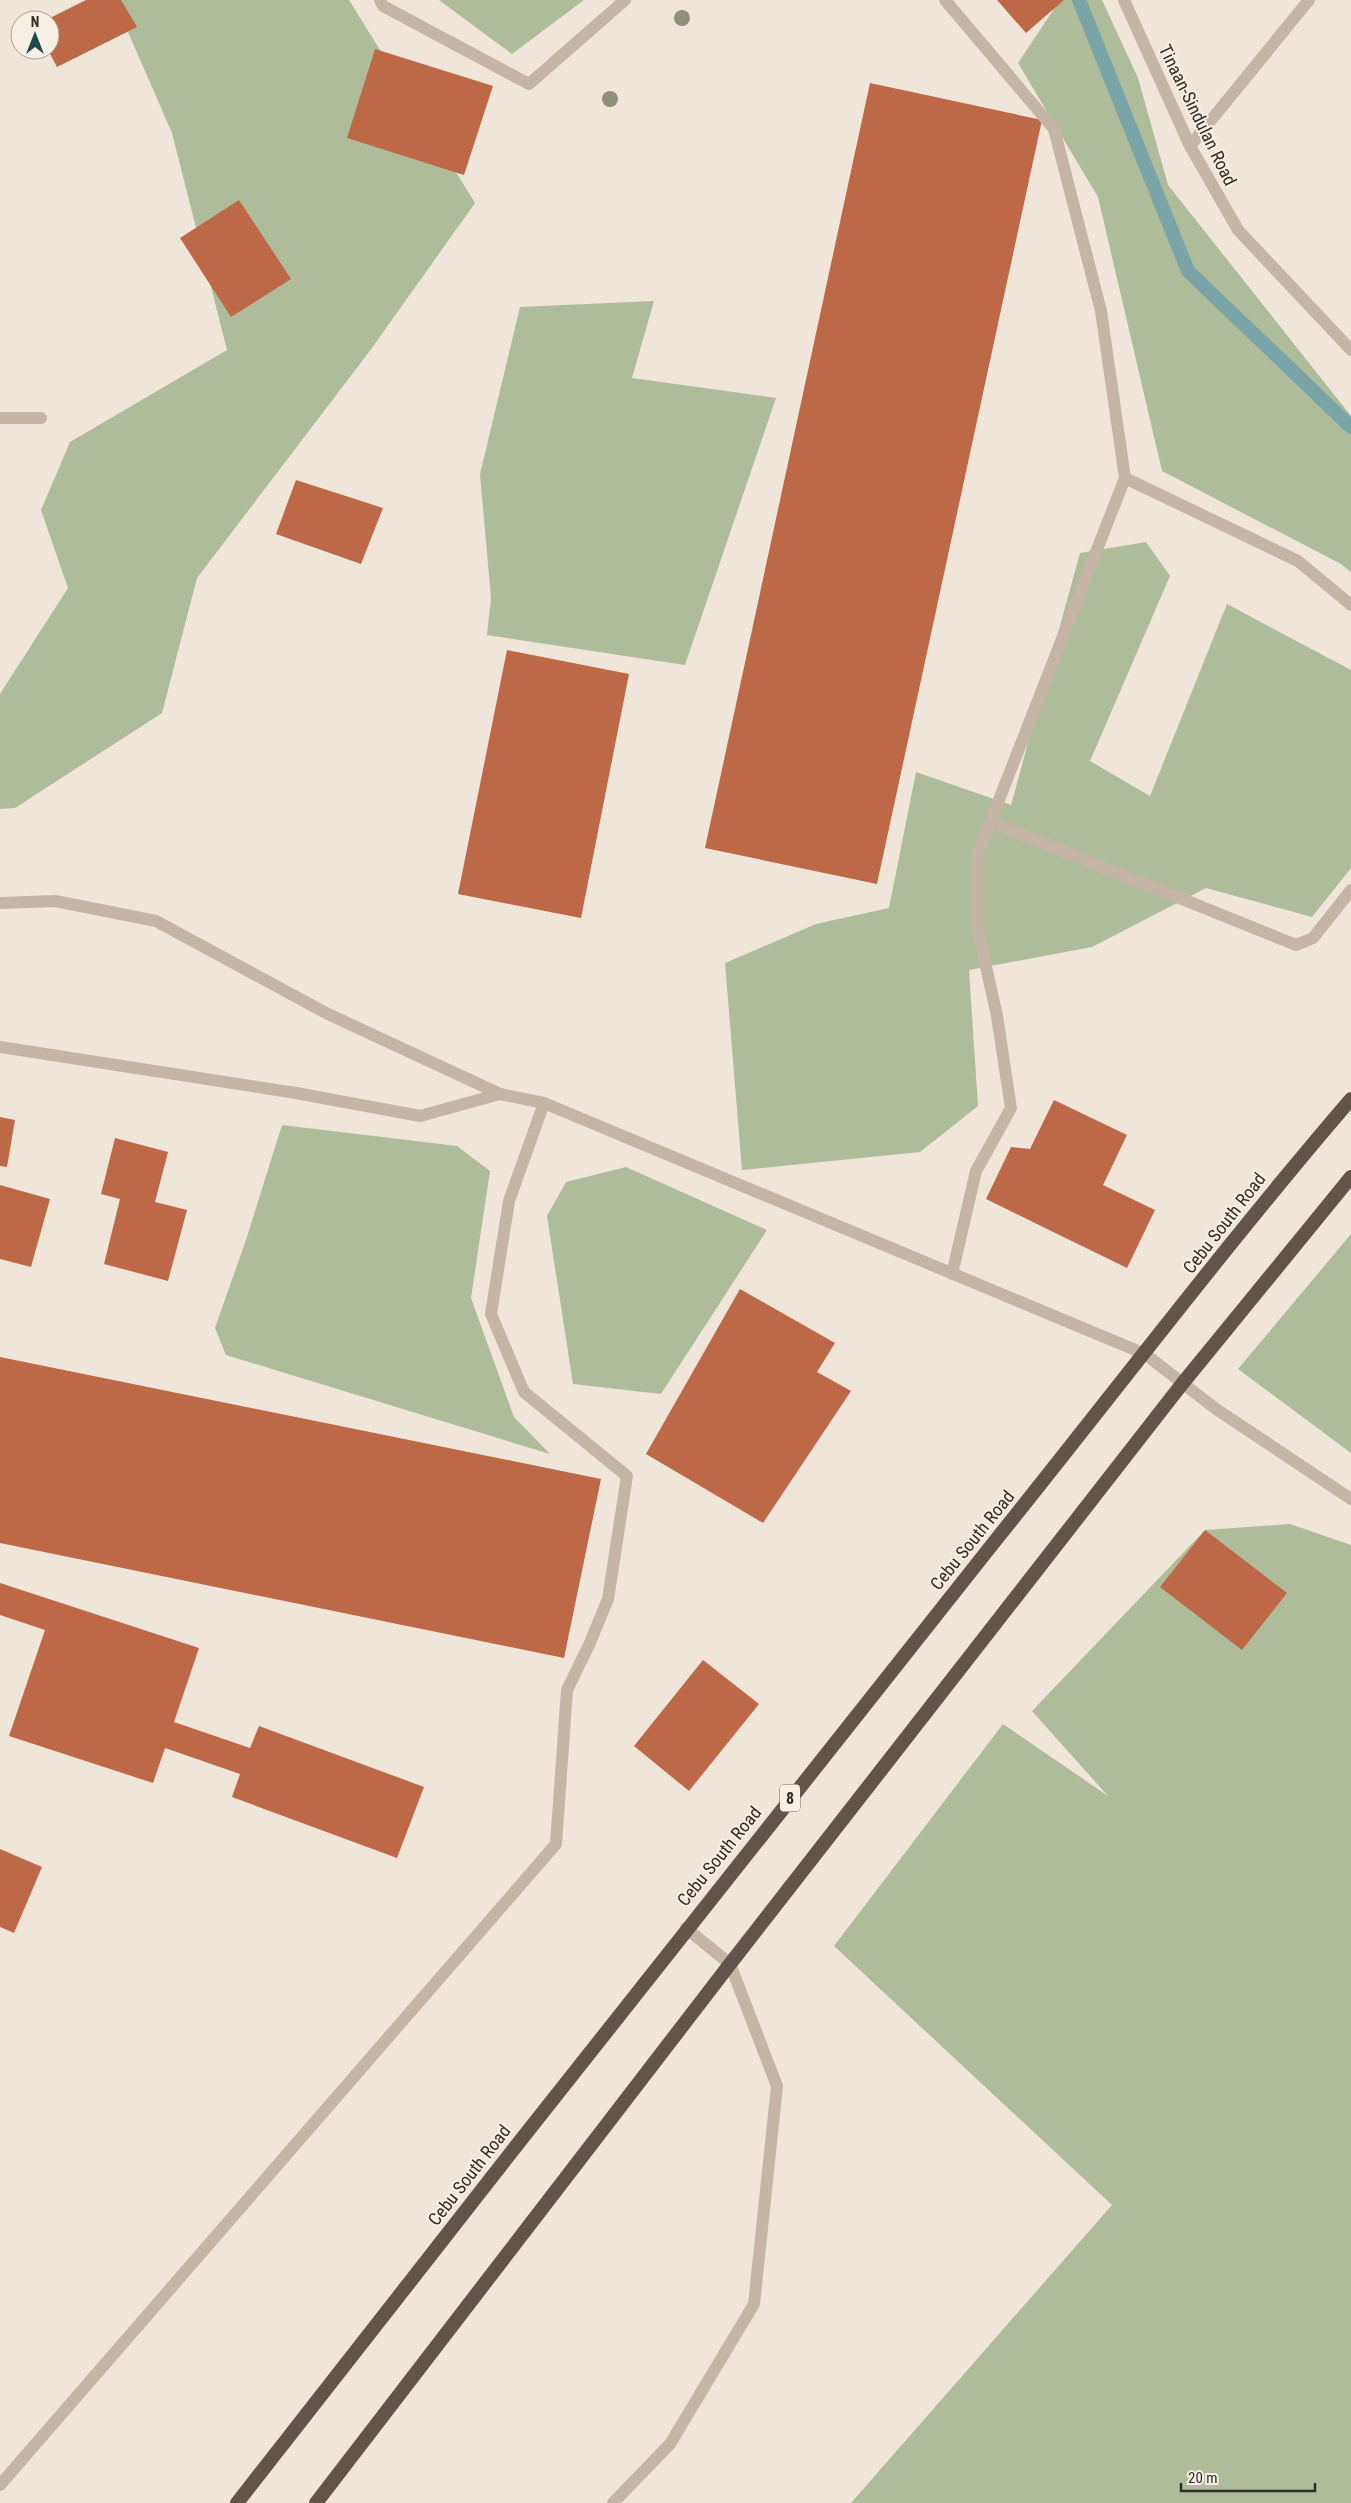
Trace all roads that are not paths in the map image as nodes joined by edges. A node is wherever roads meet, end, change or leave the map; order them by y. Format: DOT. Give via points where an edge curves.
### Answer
graph roads {
  1 [pos="380,0"];
  2 [pos="625,0"];
  3 [pos="945,0"];
  4 [pos="1124,0"];
  5 [pos="1309,0"];
  6 [pos="1190,146"];
  7 [pos="1351,350"];
  8 [pos="0,418"];
  9 [pos="41,418"];
  10 [pos="1125,478"];
  11 [pos="1351,605"];
  12 [pos="991,822"];
  13 [pos="1351,890"];
  14 [pos="0,903"];
  15 [pos="0,1047"];
  16 [pos="500,1094"];
  17 [pos="1351,1099"];
  18 [pos="544,1103"];
  19 [pos="1351,1177"];
  20 [pos="952,1274"];
  21 [pos="1145,1354"];
  22 [pos="1182,1384"];
  23 [pos="1351,1500"];
  24 [pos="686,1928"];
  25 [pos="730,1964"];
  26 [pos="0,2485"];
  27 [pos="237,2503"];
  28 [pos="316,2503"];
  29 [pos="613,2503"];
  1 -- 2 [label="street" via="383,6 529,84"];
  3 -- 10 [label="street" via="1054,129 1101,311"];
  4 -- 6 [label="street, Tinaan-Sindulan Road"];
  5 -- 6 [label="street"];
  6 -- 7 [label="street, Tinaan-Sindulan Road" via="1238,230"];
  8 -- 9 [label="street"];
  10 -- 11 [label="street" via="1298,561"];
  10 -- 12 [label="street"];
  12 -- 13 [label="street" via="1296,945 1313,938"];
  12 -- 20 [label="street" via="977,856 977,926 997,1016 1011,1108 976,1171"];
  14 -- 16 [label="street" via="55,901 156,921 326,1013"];
  15 -- 16 [label="street" via="296,1093 420,1116"];
  16 -- 18 [label="street"];
  17 -- 21 [label="highway, Cebu South Road / 8" via="1272,1190"];
  18 -- 20 [label="street"];
  18 -- 26 [label="street" via="509,1202 492,1314 524,1392 627,1476 608,1599 567,1690 556,1844"];
  19 -- 22 [label="highway"];
  20 -- 21 [label="street"];
  21 -- 22 [label="street"];
  21 -- 24 [label="highway, Cebu South Road / 8"];
  22 -- 23 [label="street"];
  22 -- 25 [label="highway"];
  24 -- 25 [label="street"];
  24 -- 27 [label="highway, Cebu South Road / 8"];
  25 -- 28 [label="highway"];
  25 -- 29 [label="street" via="777,2086 754,2304 670,2444"];
}
